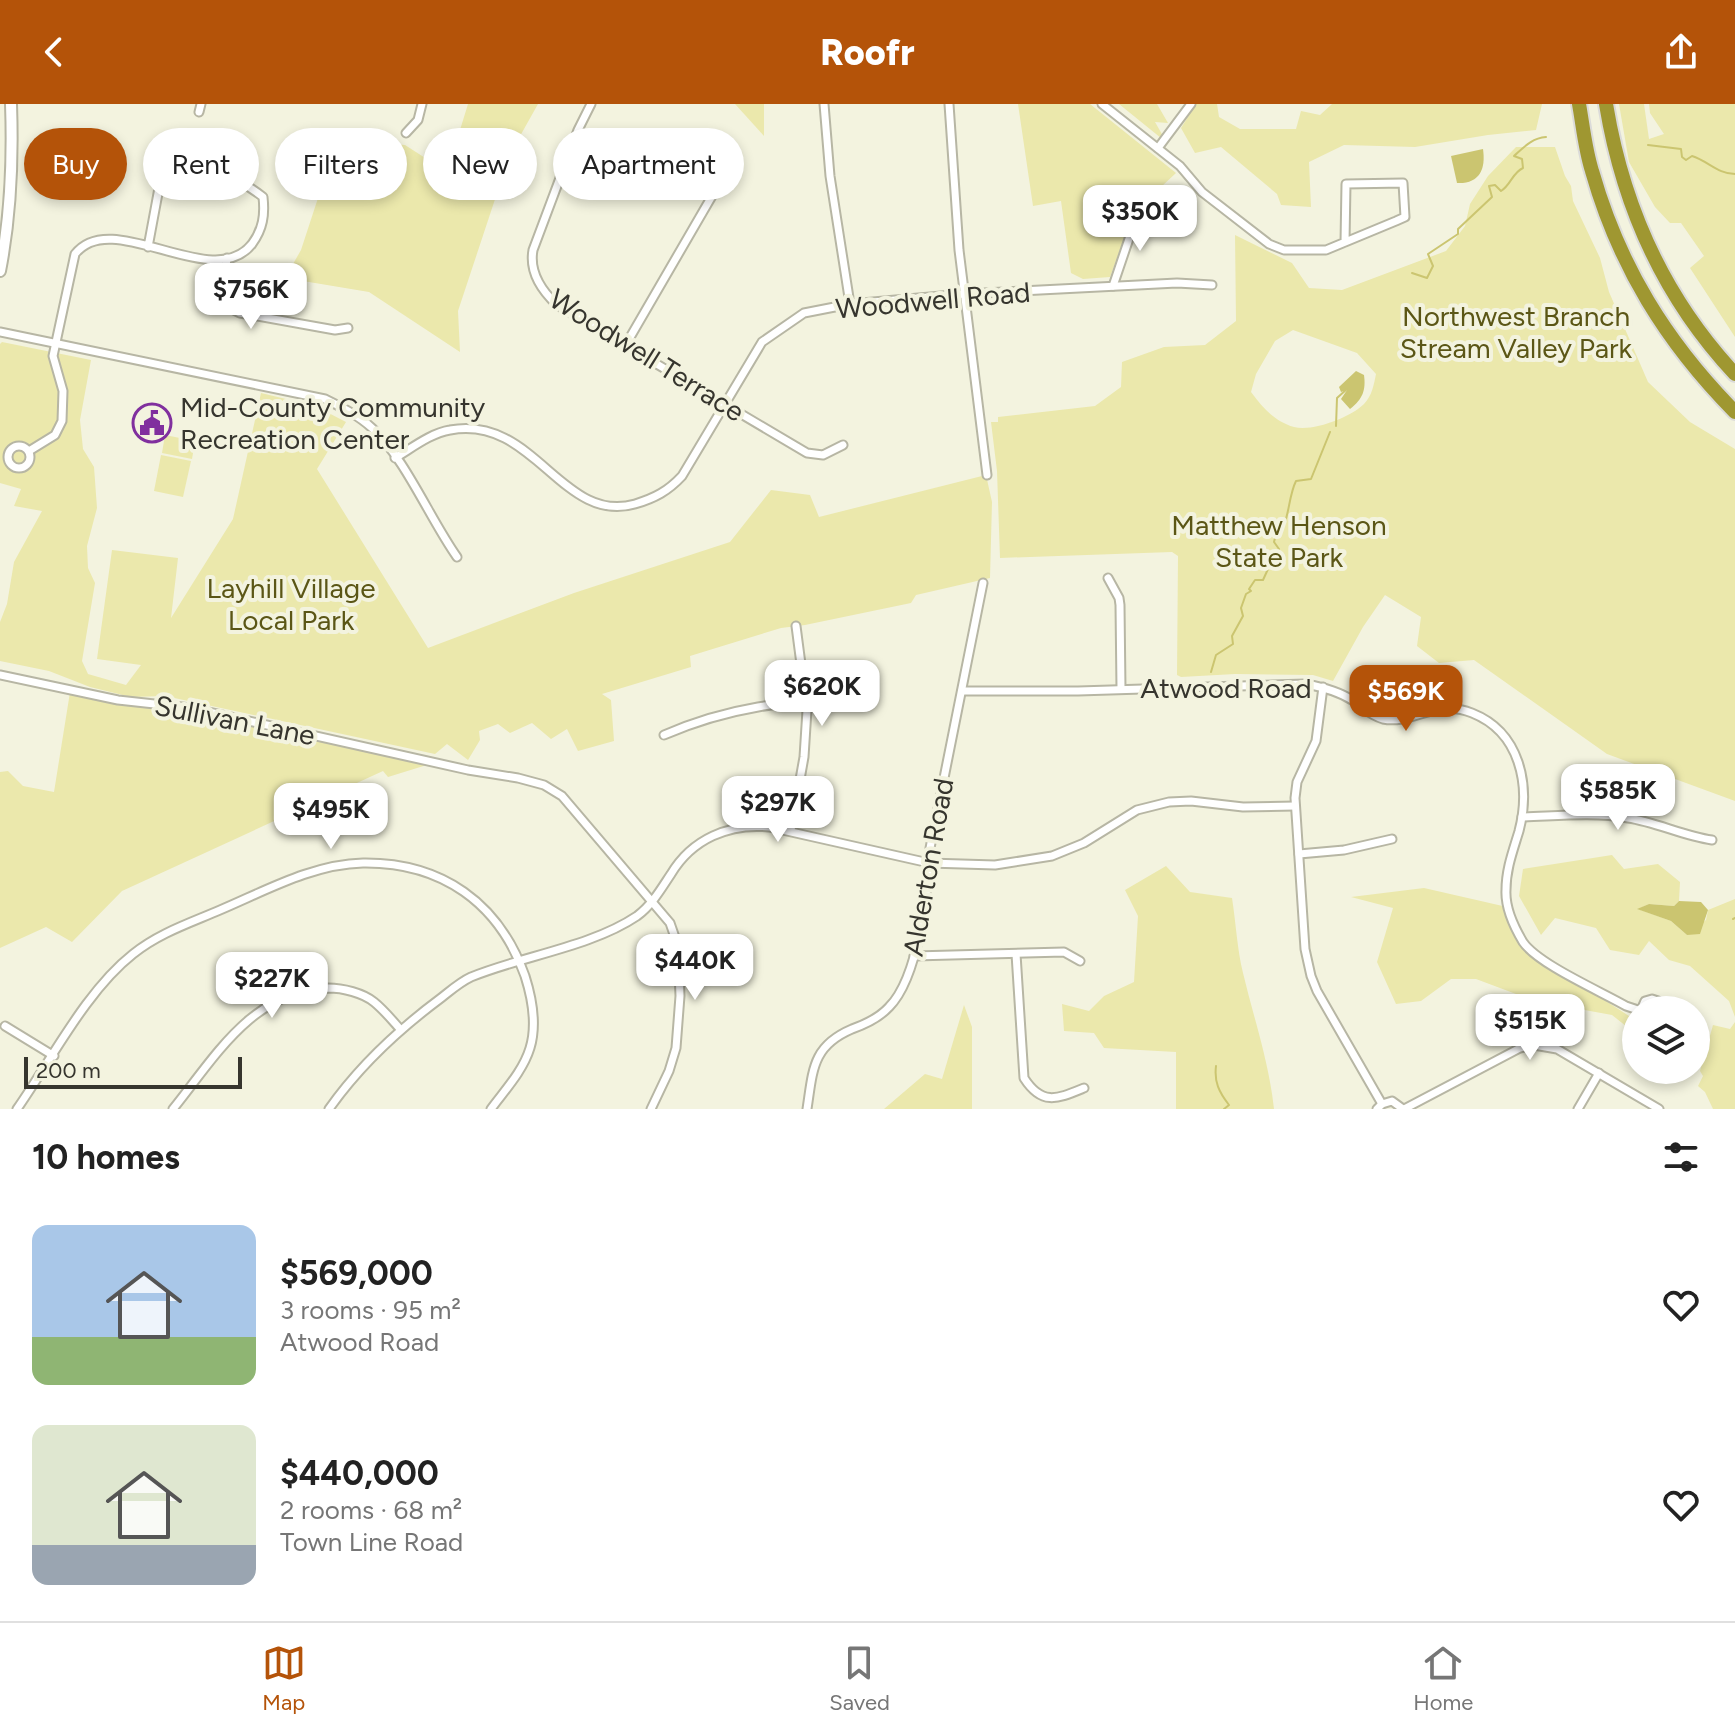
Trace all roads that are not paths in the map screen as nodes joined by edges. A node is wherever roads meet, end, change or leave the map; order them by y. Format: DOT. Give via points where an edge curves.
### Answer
graph roads {
  1 [pos="11,104"];
  2 [pos="422,104"];
  3 [pos="591,104"];
  4 [pos="824,104"];
  5 [pos="949,104"];
  6 [pos="1102,104"];
  7 [pos="1191,104"];
  8 [pos="1579,104"];
  9 [pos="1606,104"];
  10 [pos="407,132"];
  11 [pos="1158,148"];
  12 [pos="710,200"];
  13 [pos="1172,225"];
  14 [pos="1345,242"];
  15 [pos="148,247"];
  16 [pos="227,258"];
  17 [pos="0,271"];
  18 [pos="1212,285"];
  19 [pos="1113,286"];
  20 [pos="964,294"];
  21 [pos="850,304"];
  22 [pos="348,328"];
  23 [pos="0,332"];
  24 [pos="55,342"];
  25 [pos="625,346"];
  26 [pos="1735,374"];
  27 [pos="724,405"];
  28 [pos="1735,412"];
  29 [pos="843,445"];
  30 [pos="29,451"];
  31 [pos="395,458"];
  32 [pos="987,475"];
  33 [pos="457,557"];
  34 [pos="1108,578"];
  35 [pos="983,583"];
  36 [pos="796,626"];
  37 [pos="0,675"];
  38 [pos="1323,687"];
  39 [pos="1121,689"];
  40 [pos="962,691"];
  41 [pos="860,697"];
  42 [pos="807,701"];
  43 [pos="664,735"];
  44 [pos="1295,806"];
  45 [pos="1522,817"];
  46 [pos="791,830"];
  47 [pos="1392,839"];
  48 [pos="1712,840"];
  49 [pos="1299,854"];
  50 [pos="929,863"];
  51 [pos="652,902"];
  52 [pos="1016,954"];
  53 [pos="914,956"];
  54 [pos="1080,961"];
  55 [pos="520,962"];
  56 [pos="1622,1004"];
  57 [pos="5,1026"];
  58 [pos="400,1029"];
  59 [pos="54,1056"];
  60 [pos="1599,1073"];
  61 [pos="1084,1088"];
  62 [pos="1380,1106"];
  63 [pos="17,1109"];
  64 [pos="173,1109"];
  65 [pos="329,1109"];
  66 [pos="491,1109"];
  67 [pos="651,1109"];
  68 [pos="807,1109"];
  69 [pos="1404,1109"];
  70 [pos="1578,1109"];
  71 [pos="1659,1109"];
  1 -- 17 [label="main road" via="12,177"];
  2 -- 10 [label="street" via="418,120"];
  3 -- 25 [label="street, Woodwell Terrace" via="533,250 533,270 557,305"];
  4 -- 21 [label="street"];
  5 -- 20 [label="street"];
  6 -- 11 [label="street"];
  7 -- 11 [label="street"];
  8 -- 28 [label="highway" via="1591,169 1643,295 1685,358"];
  9 -- 26 [label="highway" via="1616,163 1647,243 1705,342"];
  11 -- 14 [label="street" via="1202,192 1269,244 1284,250 1326,250"];
  12 -- 25 [label="street"];
  13 -- 19 [label="street" via="1134,224"];
  14 -- 14 [label="street" via="1405,217 1403,183 1346,184"];
  15 -- 16 [label="street"];
  15 -- 16 [label="street" via="163,177 179,166 205,169 263,197 259,233 248,248"];
  15 -- 24 [label="street" via="98,239 80,248"];
  16 -- 22 [label="street" via="223,290 230,308 335,330"];
  18 -- 19 [label="street, Woodwell Road"];
  19 -- 20 [label="street, Woodwell Road"];
  20 -- 21 [label="street, Woodwell Road"];
  20 -- 32 [label="street"];
  21 -- 27 [label="street, Woodwell Road" via="804,313 778,329 762,342"];
  23 -- 24 [label="street"];
  24 -- 30 [label="street" via="62,421 55,435"];
  24 -- 31 [label="street" via="325,399 372,428"];
  25 -- 27 [label="street, Woodwell Terrace"];
  27 -- 29 [label="street, Woodwell Terrace" via="807,453 823,455"];
  27 -- 31 [label="street, Woodwell Road" via="682,476 655,497 623,507 605,507 579,495 517,443 494,433 448,430"];
  31 -- 33 [label="street"];
  34 -- 39 [label="street" via="1120,605"];
  35 -- 40 [label="street, Alderton Road"];
  36 -- 42 [label="street"];
  37 -- 51 [label="street, Sullivan Lane" via="191,708 544,785 562,796"];
  38 -- 39 [label="street, Atwood Road"];
  38 -- 44 [label="street" via="1316,741 1297,782"];
  38 -- 45 [label="street, Atwood Road" via="1383,719 1436,708 1483,717 1502,733 1520,762"];
  39 -- 40 [label="street, Atwood Road"];
  40 -- 50 [label="street, Alderton Road"];
  41 -- 42 [label="street"];
  42 -- 43 [label="street" via="726,712"];
  42 -- 46 [label="street"];
  44 -- 49 [label="street"];
  44 -- 50 [label="street" via="1169,802 1137,810 1052,856 995,865"];
  45 -- 48 [label="street" via="1599,814"];
  45 -- 56 [label="street, Atwood Road" via="1505,893 1525,944 1535,955"];
  46 -- 50 [label="street"];
  46 -- 51 [label="street" via="750,825 706,839 682,857"];
  47 -- 49 [label="street"];
  49 -- 62 [label="street" via="1311,976"];
  50 -- 53 [label="street, Alderton Road"];
  51 -- 55 [label="street" via="614,929"];
  51 -- 67 [label="street, Sullivan Lane" via="670,923 678,946 680,996 676,1048"];
  52 -- 53 [label="street"];
  52 -- 54 [label="street" via="1064,952"];
  52 -- 61 [label="street" via="1024,1078 1044,1098 1057,1099"];
  53 -- 68 [label="street, Alderton Road" via="903,988 888,1009 820,1051"];
  55 -- 58 [label="street" via="468,978"];
  55 -- 59 [label="street" via="483,906 442,878 390,864 328,867 158,936 94,994"];
  55 -- 66 [label="street" via="530,993 531,1045 523,1066"];
  57 -- 59 [label="street"];
  58 -- 64 [label="street" via="361,995 336,988 291,994 241,1025"];
  58 -- 65 [label="street"];
  59 -- 63 [label="street"];
  60 -- 69 [label="street" via="1557,1049 1534,1045"];
  60 -- 70 [label="street"];
  60 -- 71 [label="street"];
  62 -- 69 [label="street" via="1392,1101"];
}
